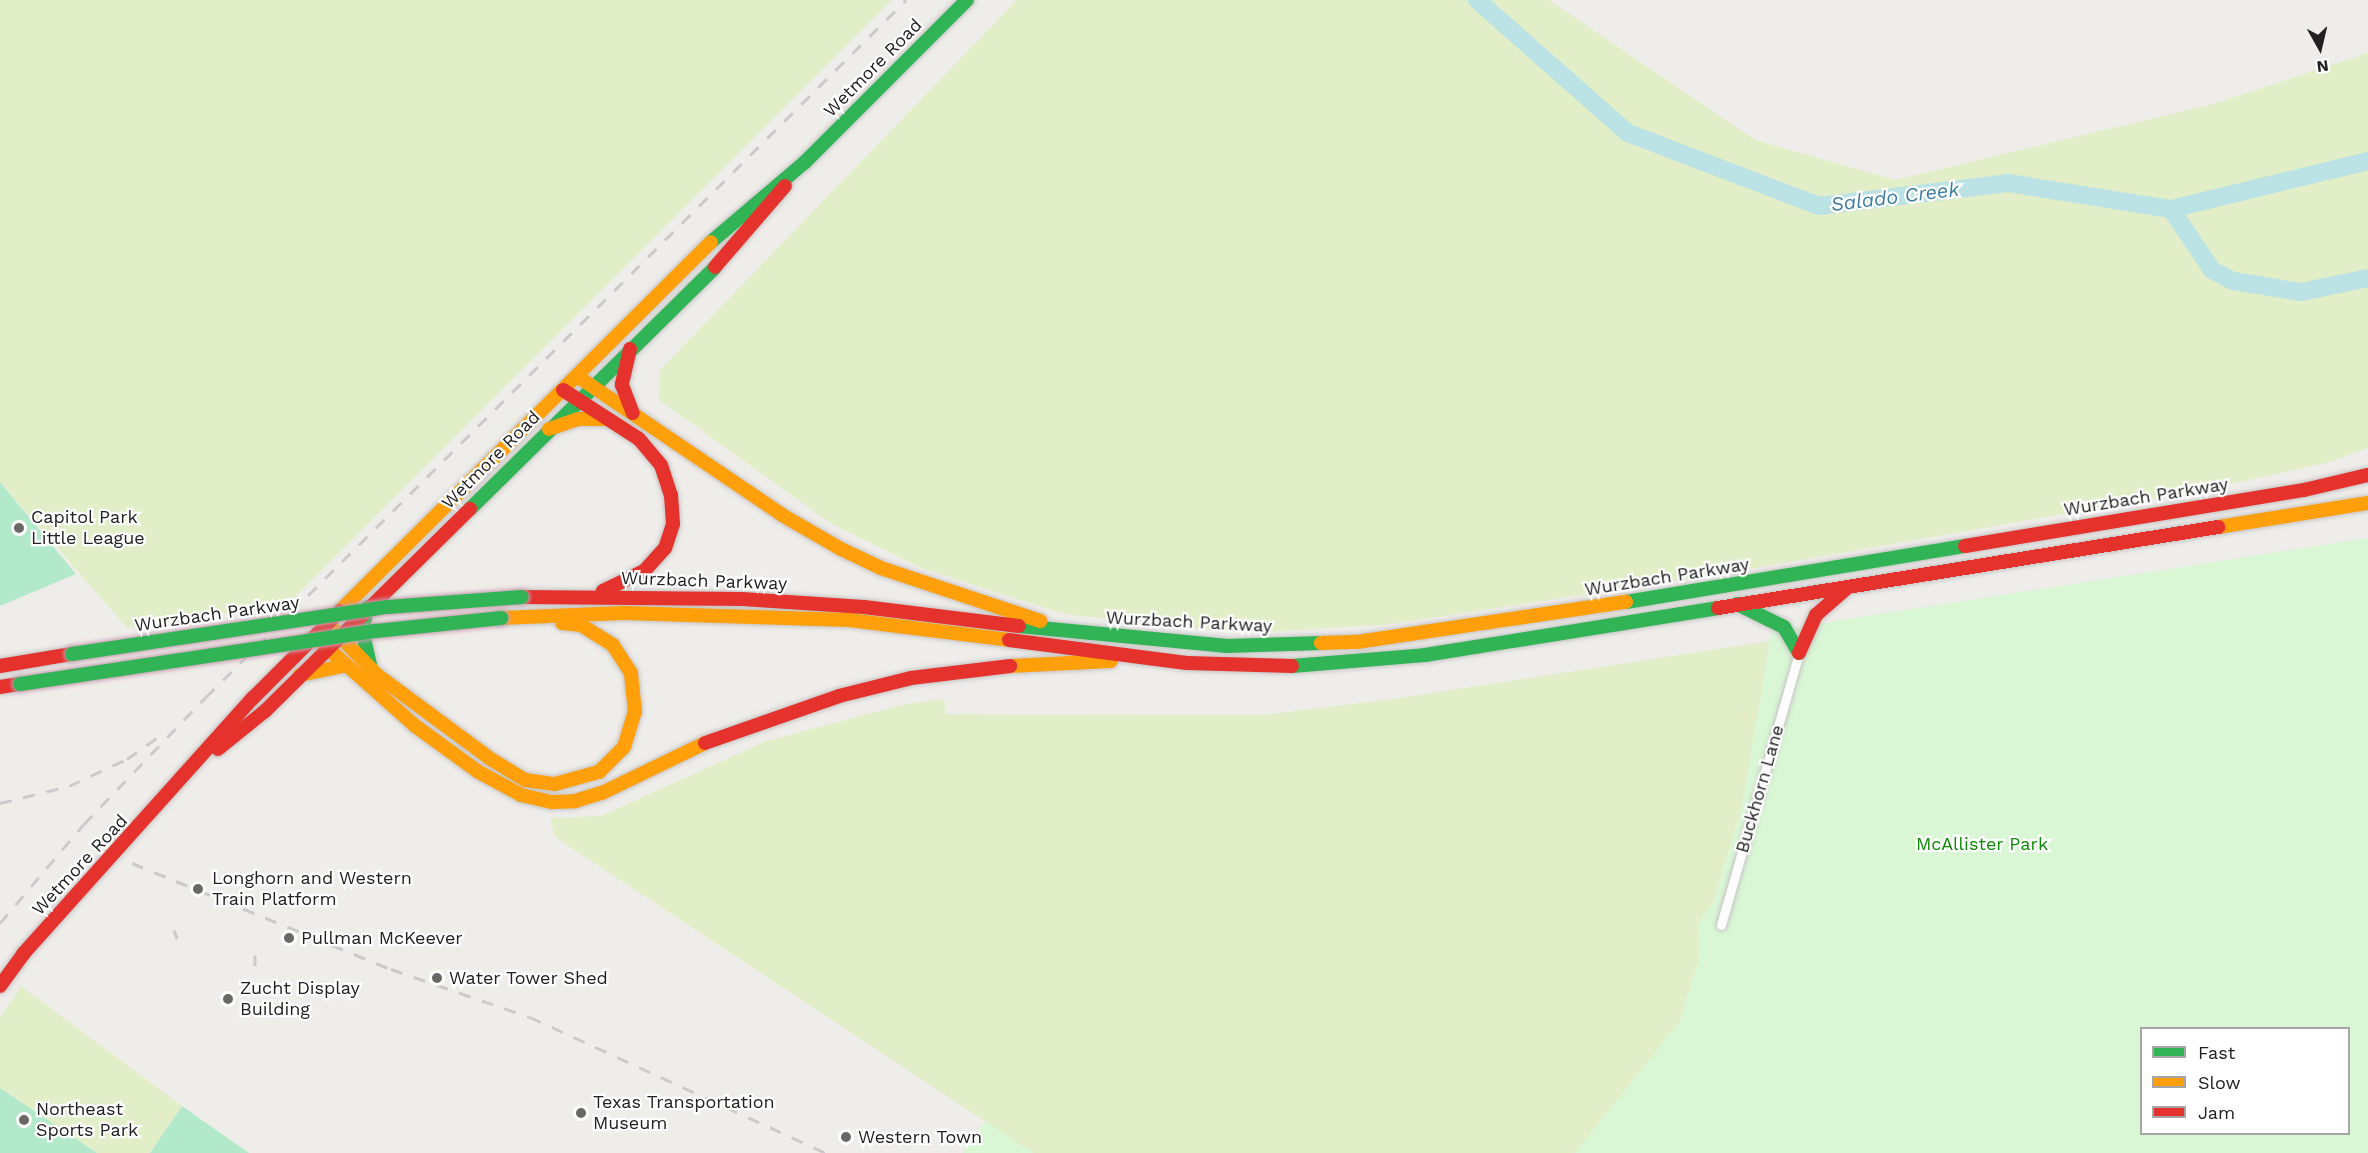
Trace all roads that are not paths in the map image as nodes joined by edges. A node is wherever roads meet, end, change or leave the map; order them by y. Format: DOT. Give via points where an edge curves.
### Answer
graph roads {
  1 [pos="967,0"];
  2 [pos="805,162"];
  3 [pos="630,349"];
  4 [pos="577,376"];
  5 [pos="591,387"];
  6 [pos="562,390"];
  7 [pos="578,400"];
  8 [pos="634,417"];
  9 [pos="606,418"];
  10 [pos="549,429"];
  11 [pos="2368,475"];
  12 [pos="2368,503"];
  13 [pos="1850,586"];
  14 [pos="591,596"];
  15 [pos="1736,604"];
  16 [pos="368,607"];
  17 [pos="501,618"];
  18 [pos="328,624"];
  19 [pos="1081,634"];
  20 [pos="339,635"];
  21 [pos="315,637"];
  22 [pos="327,648"];
  23 [pos="1799,653"];
  24 [pos="1187,663"];
  25 [pos="0,666"];
  26 [pos="343,666"];
  27 [pos="371,669"];
  28 [pos="300,675"];
  29 [pos="0,687"];
  30 [pos="190,772"];
  31 [pos="1721,925"];
  32 [pos="0,986"];
  1 -- 2 [label="main road, Wetmore Road"];
  2 -- 3 [label="main road, Wetmore Road" via="734,248"];
  2 -- 4 [label="main road, Wetmore Road" via="720,233"];
  3 -- 5 [label="main road, Wetmore Road"];
  3 -- 8 [label="main road" via="622,385"];
  4 -- 5 [label="main road"];
  4 -- 6 [label="main road, Wetmore Road"];
  5 -- 7 [label="main road, Wetmore Road"];
  5 -- 8 [label="main road"];
  6 -- 7 [label="main road"];
  6 -- 18 [label="main road, Wetmore Road"];
  7 -- 9 [label="main road"];
  7 -- 10 [label="main road, Wetmore Road"];
  8 -- 19 [label="main road" via="782,515 841,549 966,598"];
  9 -- 10 [label="main road" via="578,419"];
  9 -- 14 [label="main road" via="639,439 661,465 671,495 673,524 665,548 644,571 627,583"];
  10 -- 16 [label="main road, Wetmore Road"];
  11 -- 19 [label="main road, Wurzbach Parkway" via="2304,489 1427,634 1357,642 1258,646"];
  12 -- 13 [label="main road, Wurzbach Parkway"];
  13 -- 15 [label="main road, Wurzbach Parkway"];
  13 -- 23 [label="main road" via="1816,615"];
  14 -- 19 [label="main road, Wurzbach Parkway" via="742,599 864,608"];
  14 -- 25 [label="main road, Wurzbach Parkway, bridge" via="388,607"];
  15 -- 23 [label="main road" via="1784,627"];
  15 -- 24 [label="main road, Wurzbach Parkway" via="1371,663 1281,668"];
  16 -- 20 [label="main road, Wetmore Road"];
  16 -- 27 [label="main road" via="362,630"];
  17 -- 24 [label="main road, Wurzbach Parkway" via="624,613 849,620"];
  17 -- 27 [label="main road" via="581,625 608,639 626,662 634,692 632,730 624,747 599,772 555,784 525,780 480,752"];
  17 -- 29 [label="main road, Wurzbach Parkway, bridge" via="365,632"];
  18 -- 20 [label="main road"];
  18 -- 21 [label="main road, Wetmore Road"];
  20 -- 22 [label="main road, Wetmore Road"];
  20 -- 27 [label="main road"];
  21 -- 22 [label="main road"];
  21 -- 30 [label="main road, Wetmore Road" via="253,698"];
  22 -- 26 [label="main road"];
  22 -- 28 [label="main road, Wetmore Road"];
  23 -- 31 [label="street, Buckhorn Lane"];
  24 -- 26 [label="main road" via="1011,665 911,678 765,719 723,734 602,794 552,802 521,795 477,771 414,726"];
  26 -- 28 [label="main road"];
  28 -- 30 [label="main road, Wetmore Road" via="265,711"];
  30 -- 32 [label="main road, Wetmore Road" via="23,954"];
}
